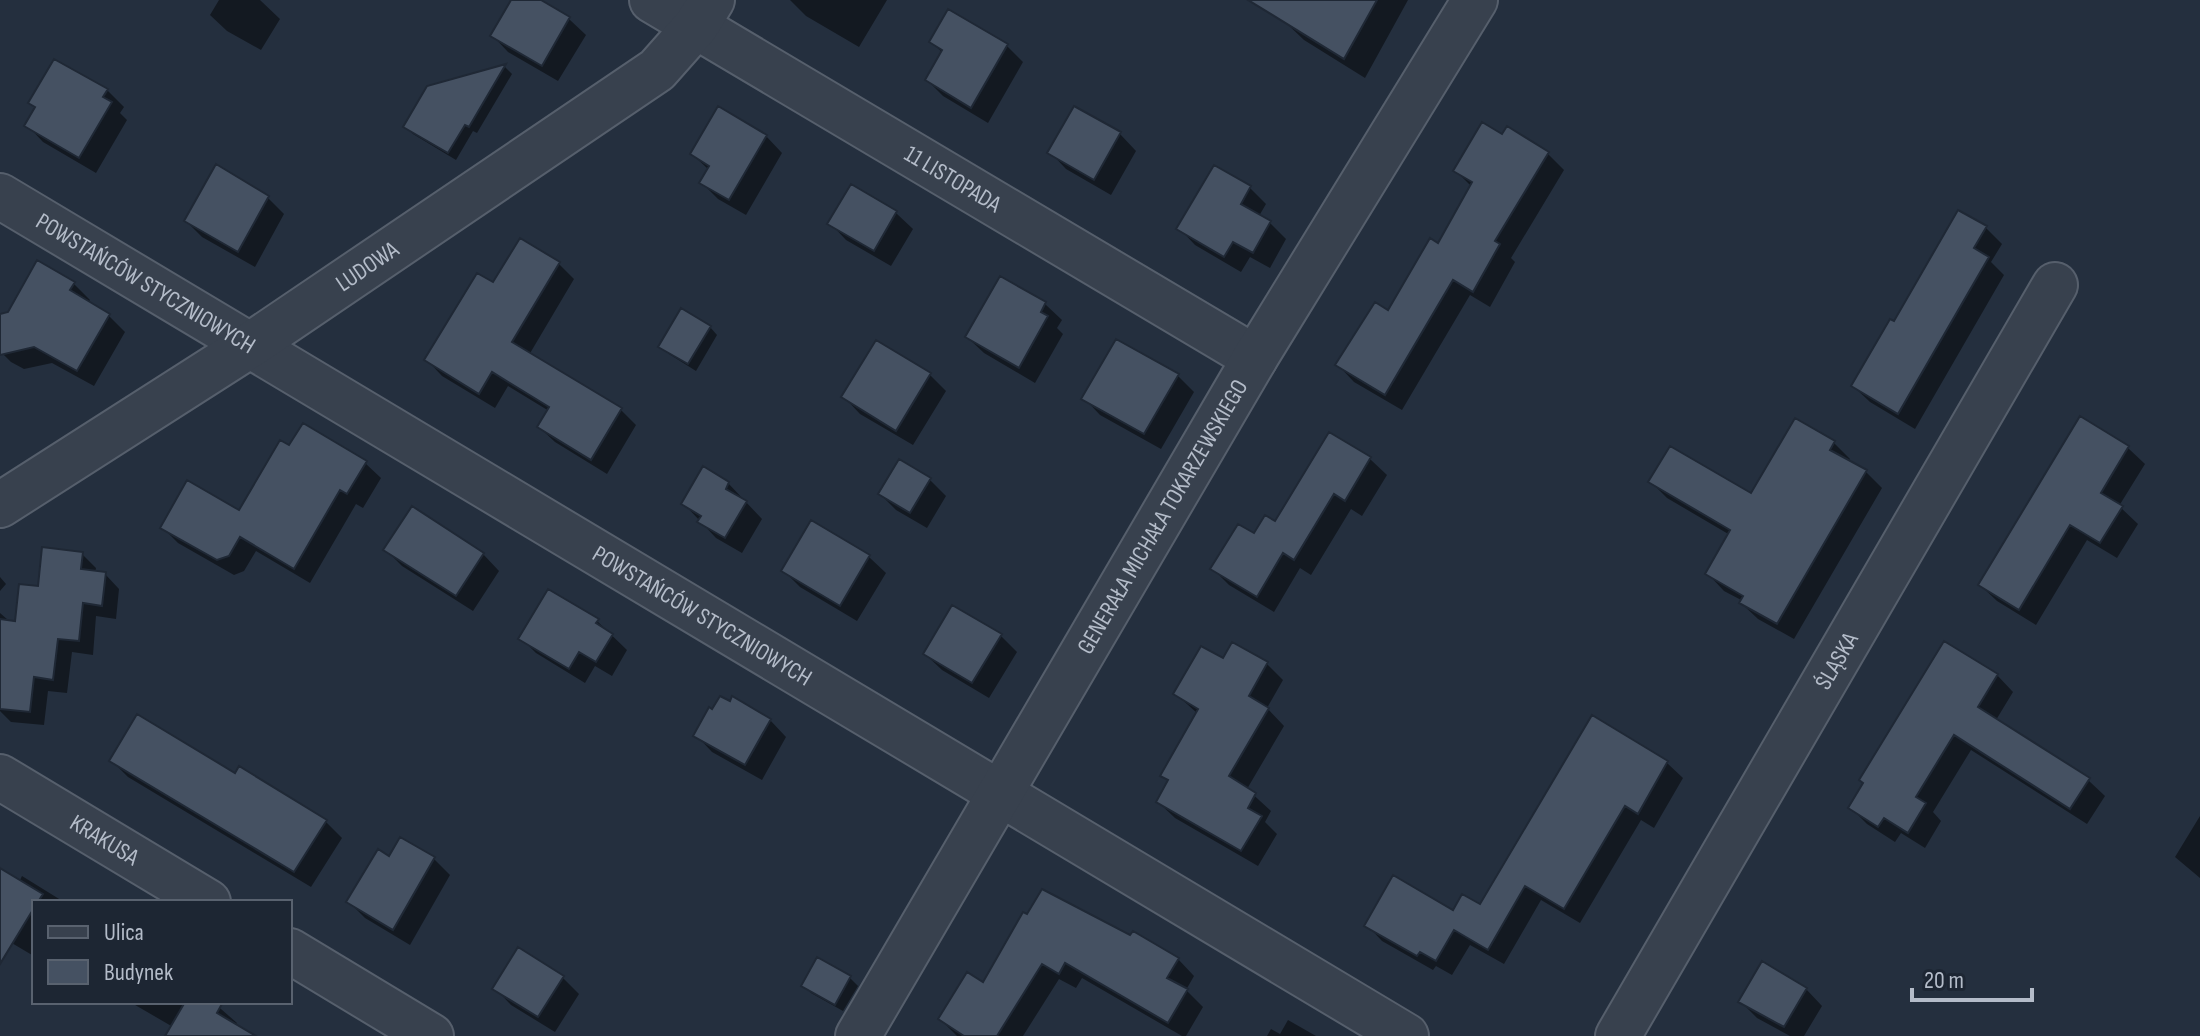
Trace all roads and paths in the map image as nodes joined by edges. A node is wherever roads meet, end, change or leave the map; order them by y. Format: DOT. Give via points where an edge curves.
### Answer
graph roads {
  1 [pos="652,0"];
  2 [pos="1475,0"];
  3 [pos="704,13"];
  4 [pos="0,196"];
  5 [pos="2055,285"];
  6 [pos="252,344"];
  7 [pos="1255,358"];
  8 [pos="0,505"];
  9 [pos="0,777"];
  10 [pos="1000,793"];
  11 [pos="205,900"];
  12 [pos="292,952"];
  13 [pos="431,1036"];
  14 [pos="858,1036"];
  15 [pos="1406,1036"];
  16 [pos="1618,1036"];
  1 -- 3 [label="street, 11 LISTOPADA"];
  2 -- 7 [label="street, GENERAŁA MICHAŁA TOKARZEWSKIEGO"];
  3 -- 6 [label="street, LUDOWA" via="657,70"];
  3 -- 7 [label="street, 11 LISTOPADA"];
  4 -- 6 [label="street, POWSTAŃCÓW STYCZNIOWYCH"];
  5 -- 16 [label="street, ŚLĄSKA"];
  6 -- 8 [label="street, LUDOWA"];
  6 -- 10 [label="street, POWSTAŃCÓW STYCZNIOWYCH"];
  7 -- 10 [label="street, GENERAŁA MICHAŁA TOKARZEWSKIEGO"];
  9 -- 11 [label="street, KRAKUSA"];
  10 -- 14 [label="street, GENERAŁA MICHAŁA TOKARZEWSKIEGO"];
  10 -- 15 [label="street, POWSTAŃCÓW STYCZNIOWYCH"];
  12 -- 13 [label="street"];
}
